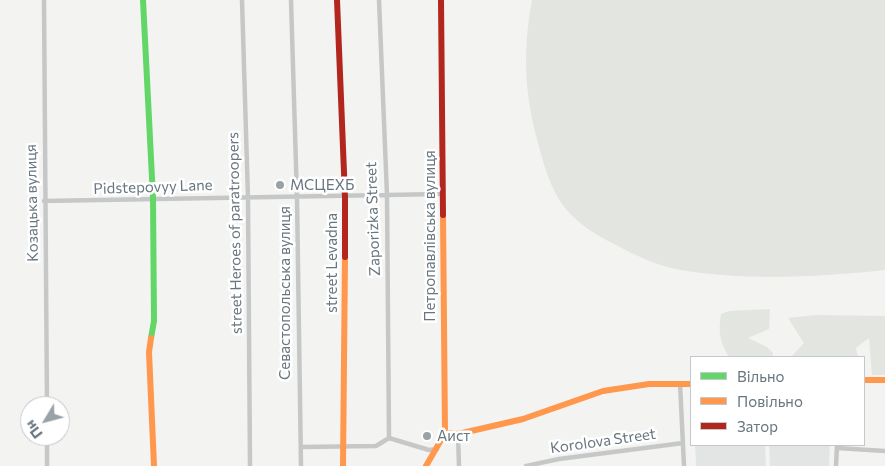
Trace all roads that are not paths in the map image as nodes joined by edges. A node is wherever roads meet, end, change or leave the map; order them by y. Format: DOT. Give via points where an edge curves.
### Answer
graph roads {
  1 [pos="44,0"];
  2 [pos="143,0"];
  3 [pos="242,0"];
  4 [pos="291,0"];
  5 [pos="337,0"];
  6 [pos="379,0"];
  7 [pos="441,0"];
  8 [pos="442,194"];
  9 [pos="387,195"];
  10 [pos="344,197"];
  11 [pos="153,198"];
  12 [pos="248,198"];
  13 [pos="297,198"];
  14 [pos="44,201"];
  15 [pos="865,380"];
  16 [pos="885,380"];
  17 [pos="680,383"];
  18 [pos="690,384"];
  19 [pos="47,396"];
  20 [pos="445,433"];
  21 [pos="458,434"];
  22 [pos="389,438"];
  23 [pos="683,444"];
  24 [pos="344,445"];
  25 [pos="47,446"];
  26 [pos="837,446"];
  27 [pos="301,447"];
  28 [pos="438,448"];
  29 [pos="885,451"];
  30 [pos="47,466"];
  31 [pos="154,466"];
  32 [pos="250,466"];
  33 [pos="301,466"];
  34 [pos="343,466"];
  35 [pos="426,466"];
  36 [pos="459,466"];
  37 [pos="526,466"];
  38 [pos="684,466"];
  39 [pos="836,466"];
  1 -- 14 [label="street, Козацька вулиця"];
  2 -- 11 [label="street"];
  3 -- 12 [label="street, street Heroes of paratroopers"];
  4 -- 13 [label="street, Севастопольська вулиця"];
  5 -- 10 [label="street, street Levadna"];
  6 -- 9 [label="street, Zaporizka Street"];
  7 -- 8 [label="street, Петропавлівська вулиця"];
  8 -- 9 [label="street, Pidstepovyy Lane"];
  8 -- 20 [label="street, Петропавлівська вулиця"];
  9 -- 10 [label="street, Pidstepovyy Lane"];
  9 -- 22 [label="street, Zaporizka Street"];
  10 -- 13 [label="street, Pidstepovyy Lane"];
  10 -- 24 [label="street, street Levadna"];
  11 -- 12 [label="street, Pidstepovyy Lane"];
  11 -- 14 [label="street, Pidstepovyy Lane"];
  11 -- 31 [label="street" via="154,321 149,352"];
  12 -- 13 [label="street, Pidstepovyy Lane"];
  12 -- 32 [label="street, street Heroes of paratroopers"];
  13 -- 27 [label="street, Севастопольська вулиця"];
  14 -- 19 [label="street, Козацька вулиця"];
  15 -- 16 [label="street"];
  17 -- 18 [label="street"];
  17 -- 21 [label="street" via="603,391 523,419"];
  17 -- 23 [label="street"];
  20 -- 21 [label="street"];
  20 -- 28 [label="street, Петропавлівська вулиця"];
  21 -- 36 [label="street"];
  22 -- 24 [label="street" via="376,446"];
  22 -- 28 [label="street" via="429,450"];
  23 -- 37 [label="street, Korolova Street"];
  23 -- 38 [label="street"];
  24 -- 27 [label="street"];
  24 -- 34 [label="street, street Levadna"];
  25 -- 30 [label="street"];
  26 -- 29 [label="street"];
  26 -- 39 [label="street"];
  27 -- 33 [label="street, Севастопольська вулиця"];
  28 -- 35 [label="street, Петропавлівська вулиця"];
}
